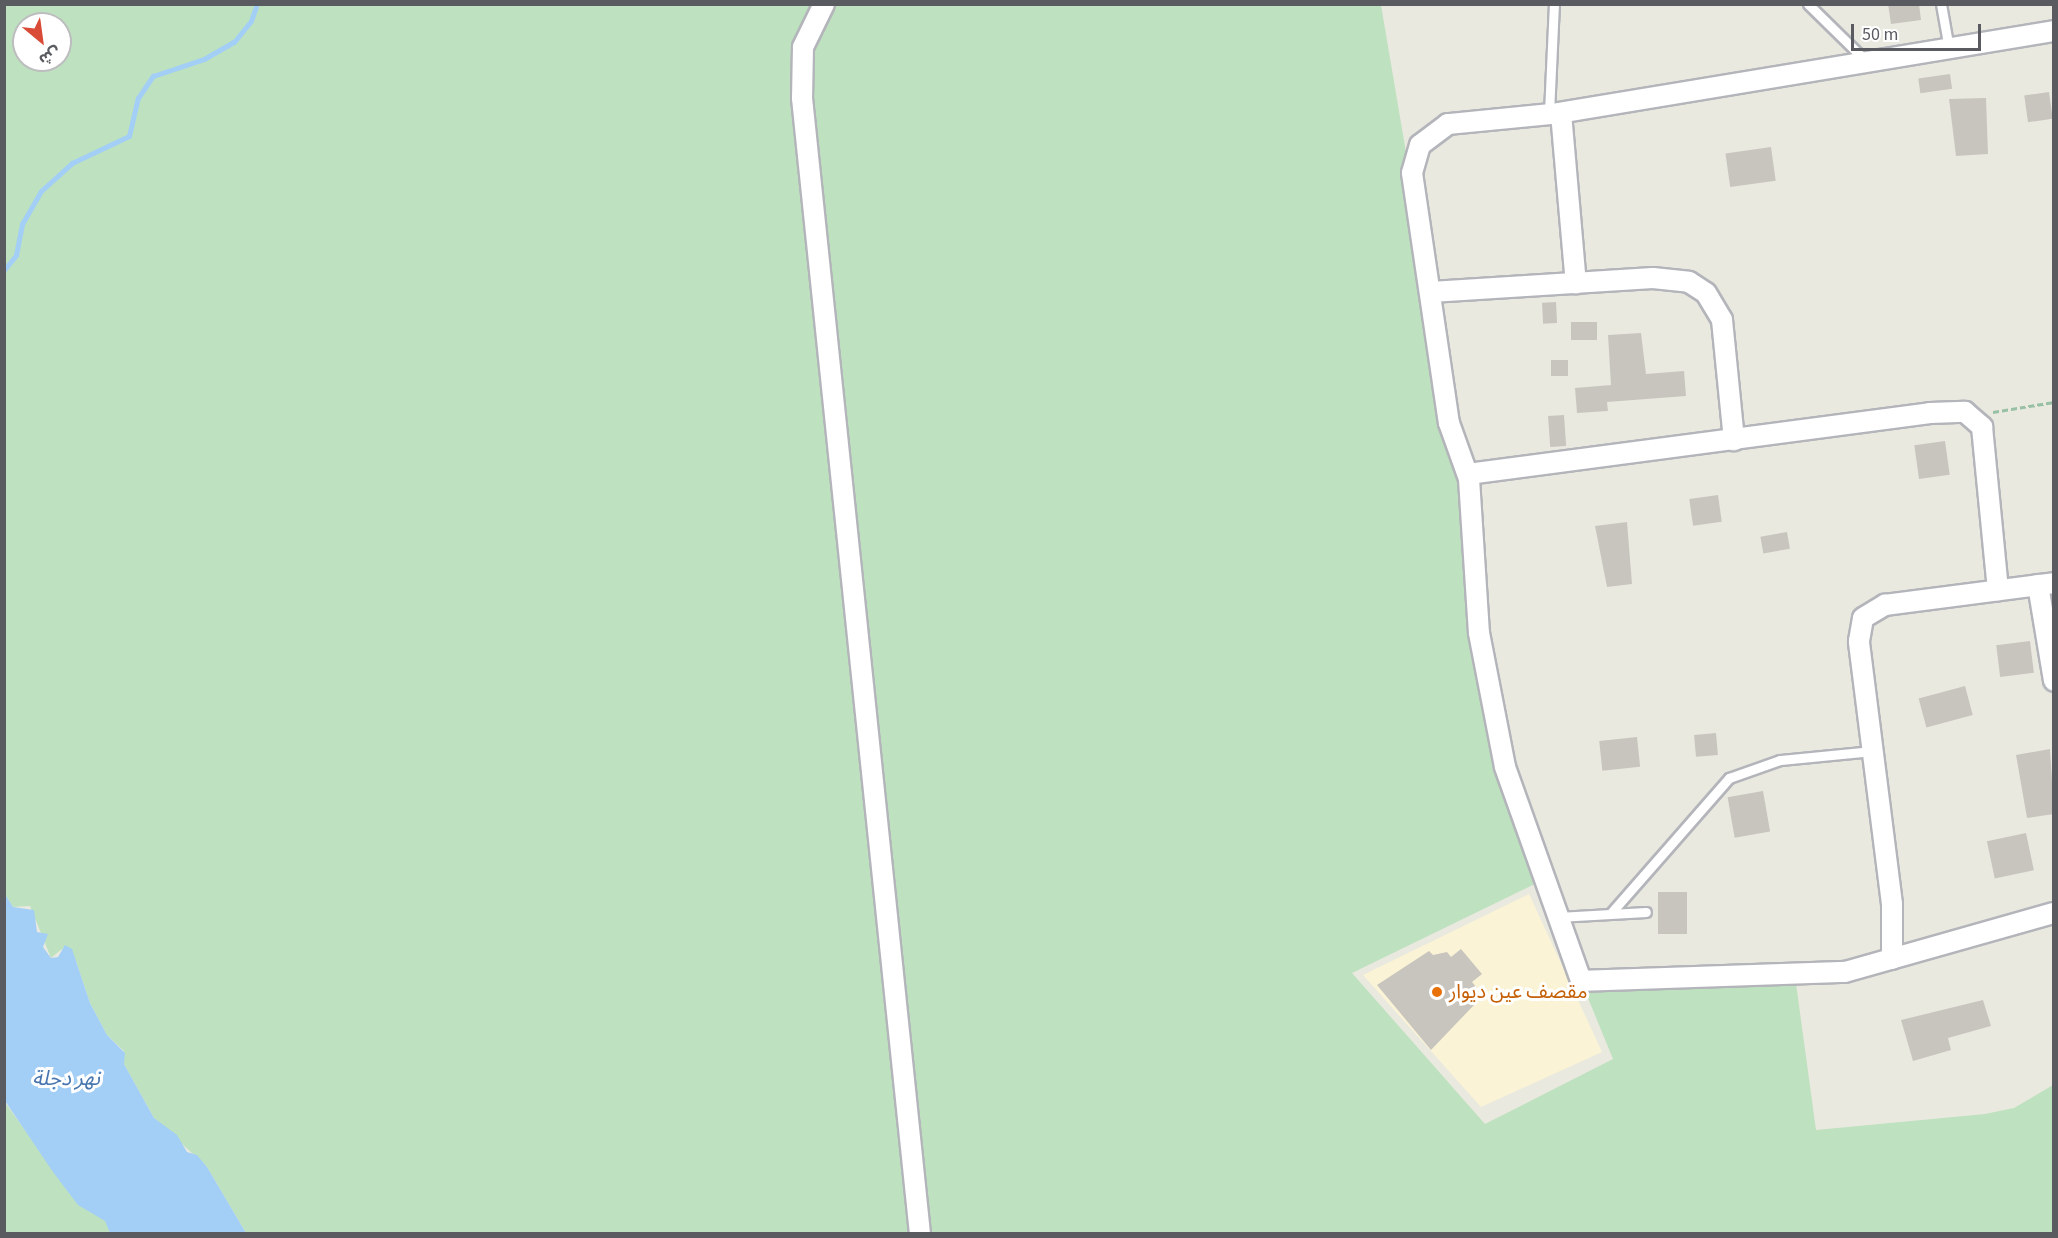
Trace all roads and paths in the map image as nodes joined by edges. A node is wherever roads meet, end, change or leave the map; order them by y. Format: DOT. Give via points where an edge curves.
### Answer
graph roads {
  1 [pos="824,4"];
  2 [pos="1554,4"];
  3 [pos="1809,4"];
  4 [pos="1941,4"];
  5 [pos="2054,31"];
  6 [pos="1949,49"];
  7 [pos="1868,62"];
  8 [pos="1555,113"];
  9 [pos="1576,283"];
  10 [pos="1431,292"];
  11 [pos="2054,402"];
  12 [pos="1973,415"];
  13 [pos="1734,440"];
  14 [pos="1468,474"];
  15 [pos="2046,584"];
  16 [pos="1998,590"];
  17 [pos="2054,681"];
  18 [pos="1871,751"];
  19 [pos="1646,912"];
  20 [pos="1610,914"];
  21 [pos="2054,914"];
  22 [pos="1558,917"];
  23 [pos="1892,959"];
  24 [pos="920,1233"];
  1 -- 24 [label="street" via="803,47 802,98"];
  2 -- 8 [label="lane"];
  3 -- 7 [label="lane"];
  4 -- 6 [label="lane"];
  5 -- 6 [label="street"];
  6 -- 7 [label="street"];
  7 -- 8 [label="street"];
  8 -- 9 [label="street"];
  8 -- 10 [label="street" via="1448,124 1420,145 1412,165 1413,185"];
  9 -- 10 [label="street"];
  9 -- 13 [label="street" via="1666,278 1689,282 1706,293 1724,328"];
  10 -- 14 [label="street" via="1449,423"];
  11 -- 12 [label="path"];
  12 -- 13 [label="street" via="1930,413"];
  12 -- 16 [label="street" via="1983,435"];
  13 -- 14 [label="street"];
  14 -- 22 [label="street" via="1479,633 1488,686 1505,767"];
  15 -- 16 [label="street"];
  15 -- 17 [label="street"];
  16 -- 18 [label="street" via="1894,603 1868,613 1859,641"];
  18 -- 20 [label="lane" via="1780,760 1729,778"];
  18 -- 23 [label="street" via="1892,904"];
  19 -- 20 [label="lane"];
  20 -- 22 [label="lane"];
  21 -- 23 [label="street"];
  22 -- 23 [label="street" via="1581,981 1824,975"];
}
